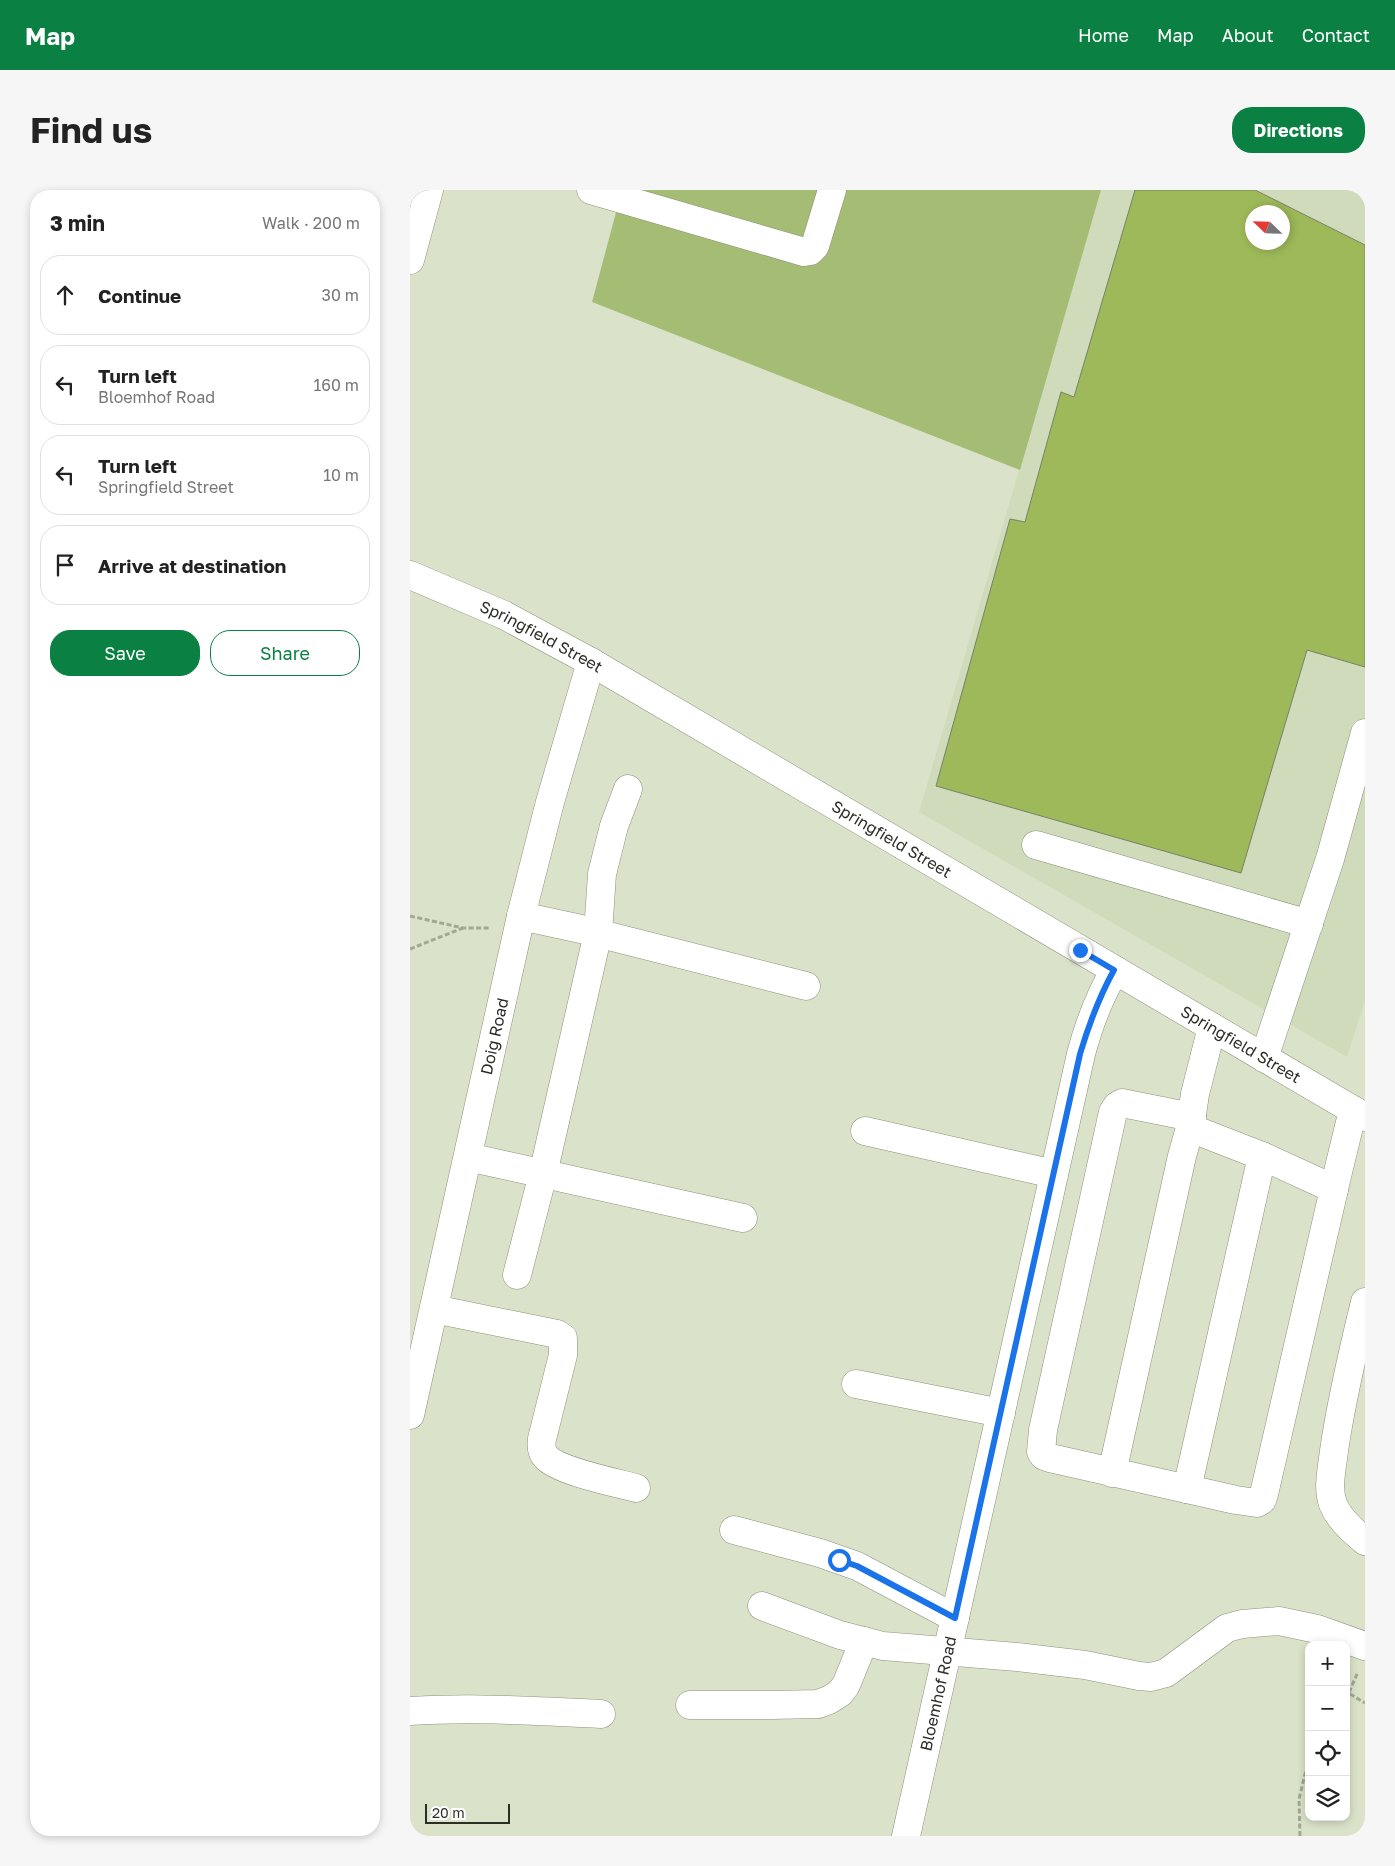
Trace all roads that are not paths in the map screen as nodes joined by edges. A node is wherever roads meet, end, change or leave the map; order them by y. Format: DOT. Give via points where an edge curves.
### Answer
graph roads {
  1 [pos="429,190"];
  2 [pos="591,190"];
  3 [pos="832,190"];
  4 [pos="410,260"];
  5 [pos="410,575"];
  6 [pos="592,662"];
  7 [pos="1365,733"];
  8 [pos="628,789"];
  9 [pos="1036,845"];
  10 [pos="520,922"];
  11 [pos="1309,924"];
  12 [pos="598,933"];
  13 [pos="1114,970"];
  14 [pos="806,986"];
  15 [pos="1212,1027"];
  16 [pos="1264,1058"];
  17 [pos="1359,1113"];
  18 [pos="1191,1123"];
  19 [pos="865,1131"];
  20 [pos="1262,1156"];
  21 [pos="468,1157"];
  22 [pos="543,1174"];
  23 [pos="1054,1174"];
  24 [pos="1334,1189"];
  25 [pos="743,1218"];
  26 [pos="516,1275"];
  27 [pos="1365,1302"];
  28 [pos="434,1309"];
  29 [pos="1357,1369"];
  30 [pos="856,1384"];
  31 [pos="1001,1414"];
  32 [pos="410,1415"];
  33 [pos="1112,1473"];
  34 [pos="636,1488"];
  35 [pos="1187,1488"];
  36 [pos="734,1530"];
  37 [pos="1365,1541"];
  38 [pos="762,1606"];
  39 [pos="955,1618"];
  40 [pos="864,1641"];
  41 [pos="947,1652"];
  42 [pos="1362,1658"];
  43 [pos="690,1705"];
  44 [pos="410,1711"];
  45 [pos="601,1714"];
  46 [pos="906,1836"];
  1 -- 4 [label="street"];
  2 -- 3 [label="street" via="804,252 815,246"];
  5 -- 6 [label="street, Springfield Street" via="504,614"];
  6 -- 10 [label="street, Doig Road" via="550,802"];
  6 -- 13 [label="street, Springfield Street"];
  7 -- 11 [label="street"];
  8 -- 12 [label="street" via="614,826 602,874"];
  9 -- 11 [label="street"];
  10 -- 12 [label="street"];
  10 -- 21 [label="street, Doig Road"];
  11 -- 16 [label="street"];
  12 -- 14 [label="street"];
  12 -- 22 [label="street"];
  13 -- 15 [label="street, Springfield Street"];
  13 -- 23 [label="street, Bloemhof Road" via="1100,996 1080,1054"];
  15 -- 16 [label="street, Springfield Street"];
  15 -- 18 [label="street"];
  16 -- 17 [label="street, Springfield Street"];
  17 -- 24 [label="street"];
  18 -- 20 [label="street"];
  18 -- 33 [label="street"];
  18 -- 33 [label="street" via="1122,1104 1117,1106 1110,1119 1042,1430 1041,1452 1044,1456"];
  19 -- 23 [label="street"];
  20 -- 24 [label="street"];
  20 -- 35 [label="street"];
  21 -- 22 [label="street"];
  21 -- 28 [label="street, Doig Road"];
  22 -- 25 [label="street"];
  22 -- 26 [label="street"];
  23 -- 31 [label="street, Bloemhof Road"];
  24 -- 35 [label="street" via="1262,1500 1249,1502"];
  27 -- 29 [label="street"];
  28 -- 32 [label="street, Doig Road"];
  28 -- 34 [label="street" via="557,1334 562,1338 563,1355 541,1449 551,1462"];
  29 -- 37 [label="street" via="1336,1437 1330,1482 1333,1504 1347,1526"];
  30 -- 31 [label="street"];
  31 -- 39 [label="street, Bloemhof Road"];
  33 -- 35 [label="street"];
  36 -- 39 [label="street" via="857,1566"];
  38 -- 40 [label="street"];
  39 -- 41 [label="street, Bloemhof Road"];
  40 -- 41 [label="street"];
  40 -- 43 [label="street" via="846,1685 818,1704"];
  41 -- 42 [label="street" via="1085,1665 1151,1676 1166,1673 1227,1628 1280,1621 1317,1628"];
  41 -- 46 [label="street, Bloemhof Road"];
  44 -- 45 [label="street" via="518,1710"];
}
